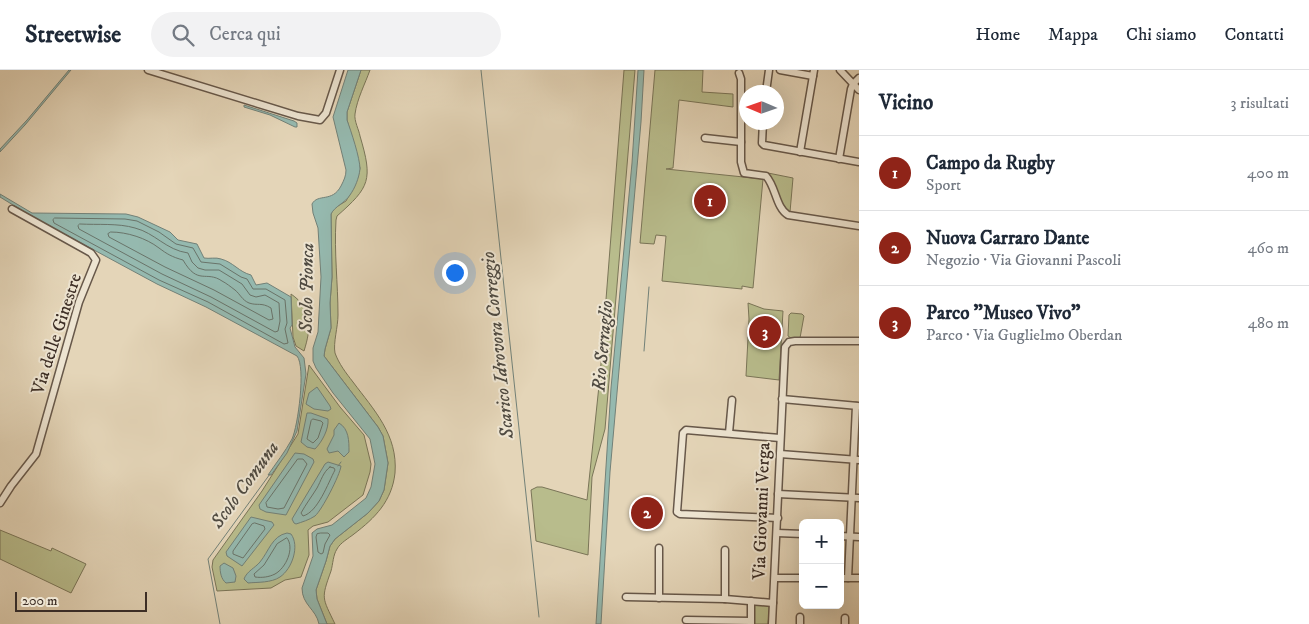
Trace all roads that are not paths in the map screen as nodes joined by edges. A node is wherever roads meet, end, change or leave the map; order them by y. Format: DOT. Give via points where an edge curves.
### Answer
graph roads {
  1 [pos="148,70"];
  2 [pos="340,70"];
  3 [pos="769,70"];
  4 [pos="780,70"];
  5 [pos="840,70"];
  6 [pos="814,73"];
  7 [pos="739,74"];
  8 [pos="859,78"];
  9 [pos="853,84"];
  10 [pos="767,85"];
  11 [pos="859,90"];
  12 [pos="763,130"];
  13 [pos="705,138"];
  14 [pos="741,142"];
  15 [pos="800,152"];
  16 [pos="839,159"];
  17 [pos="859,162"];
  18 [pos="12,209"];
  19 [pos="859,226"];
  20 [pos="859,341"];
  21 [pos="782,398"];
  22 [pos="732,400"];
  23 [pos="857,406"];
  24 [pos="729,433"];
  25 [pos="780,438"];
  26 [pos="780,454"];
  27 [pos="856,459"];
  28 [pos="778,494"];
  29 [pos="855,498"];
  30 [pos="0,502"];
  31 [pos="778,518"];
  32 [pos="777,533"];
  33 [pos="799,534"];
  34 [pos="844,536"];
  35 [pos="850,536"];
  36 [pos="859,537"];
  37 [pos="659,548"];
  38 [pos="725,550"];
  39 [pos="774,578"];
  40 [pos="799,578"];
  41 [pos="844,578"];
  42 [pos="848,578"];
  43 [pos="859,578"];
  44 [pos="626,597"];
  45 [pos="660,598"];
  46 [pos="725,599"];
  47 [pos="751,601"];
  48 [pos="773,603"];
  49 [pos="686,620"];
  50 [pos="750,622"];
  51 [pos="772,624"];
  1 -- 2 [label="street" via="320,120 326,113"];
  3 -- 10 [label="street"];
  4 -- 6 [label="street"];
  5 -- 9 [label="street"];
  6 -- 15 [label="street"];
  7 -- 14 [label="street"];
  8 -- 9 [label="street"];
  9 -- 11 [label="street"];
  9 -- 16 [label="street"];
  12 -- 15 [label="street" via="762,144"];
  13 -- 14 [label="street"];
  14 -- 19 [label="street" via="742,170 768,178 785,214"];
  15 -- 16 [label="street"];
  16 -- 17 [label="street"];
  18 -- 30 [label="street, Via delle Ginestre" via="91,253 96,263 77,310 36,454"];
  20 -- 21 [label="street, Via Giovanni Verga" via="788,343"];
  21 -- 23 [label="street"];
  21 -- 25 [label="street, Via Giovanni Verga"];
  22 -- 24 [label="street"];
  23 -- 27 [label="street"];
  24 -- 25 [label="street"];
  24 -- 31 [label="street" via="686,430 683,434 678,514"];
  25 -- 26 [label="street, Via Giovanni Verga"];
  26 -- 27 [label="street"];
  26 -- 28 [label="street, Via Giovanni Verga"];
  27 -- 29 [label="street"];
  28 -- 29 [label="street"];
  28 -- 31 [label="street, Via Giovanni Verga"];
  29 -- 35 [label="street"];
  31 -- 32 [label="street, Via Giovanni Verga"];
  32 -- 33 [label="street"];
  32 -- 39 [label="street, Via Giovanni Verga"];
  34 -- 35 [label="street"];
  35 -- 36 [label="street"];
  35 -- 42 [label="street"];
  37 -- 45 [label="street"];
  38 -- 46 [label="street"];
  39 -- 40 [label="street"];
  39 -- 48 [label="street, Via Giovanni Verga"];
  41 -- 42 [label="street"];
  42 -- 43 [label="street"];
  44 -- 45 [label="street"];
  45 -- 46 [label="street"];
  46 -- 47 [label="street"];
  47 -- 48 [label="street"];
  47 -- 50 [label="street"];
  48 -- 51 [label="street, Via Giovanni Verga"];
  49 -- 50 [label="street"];
}
